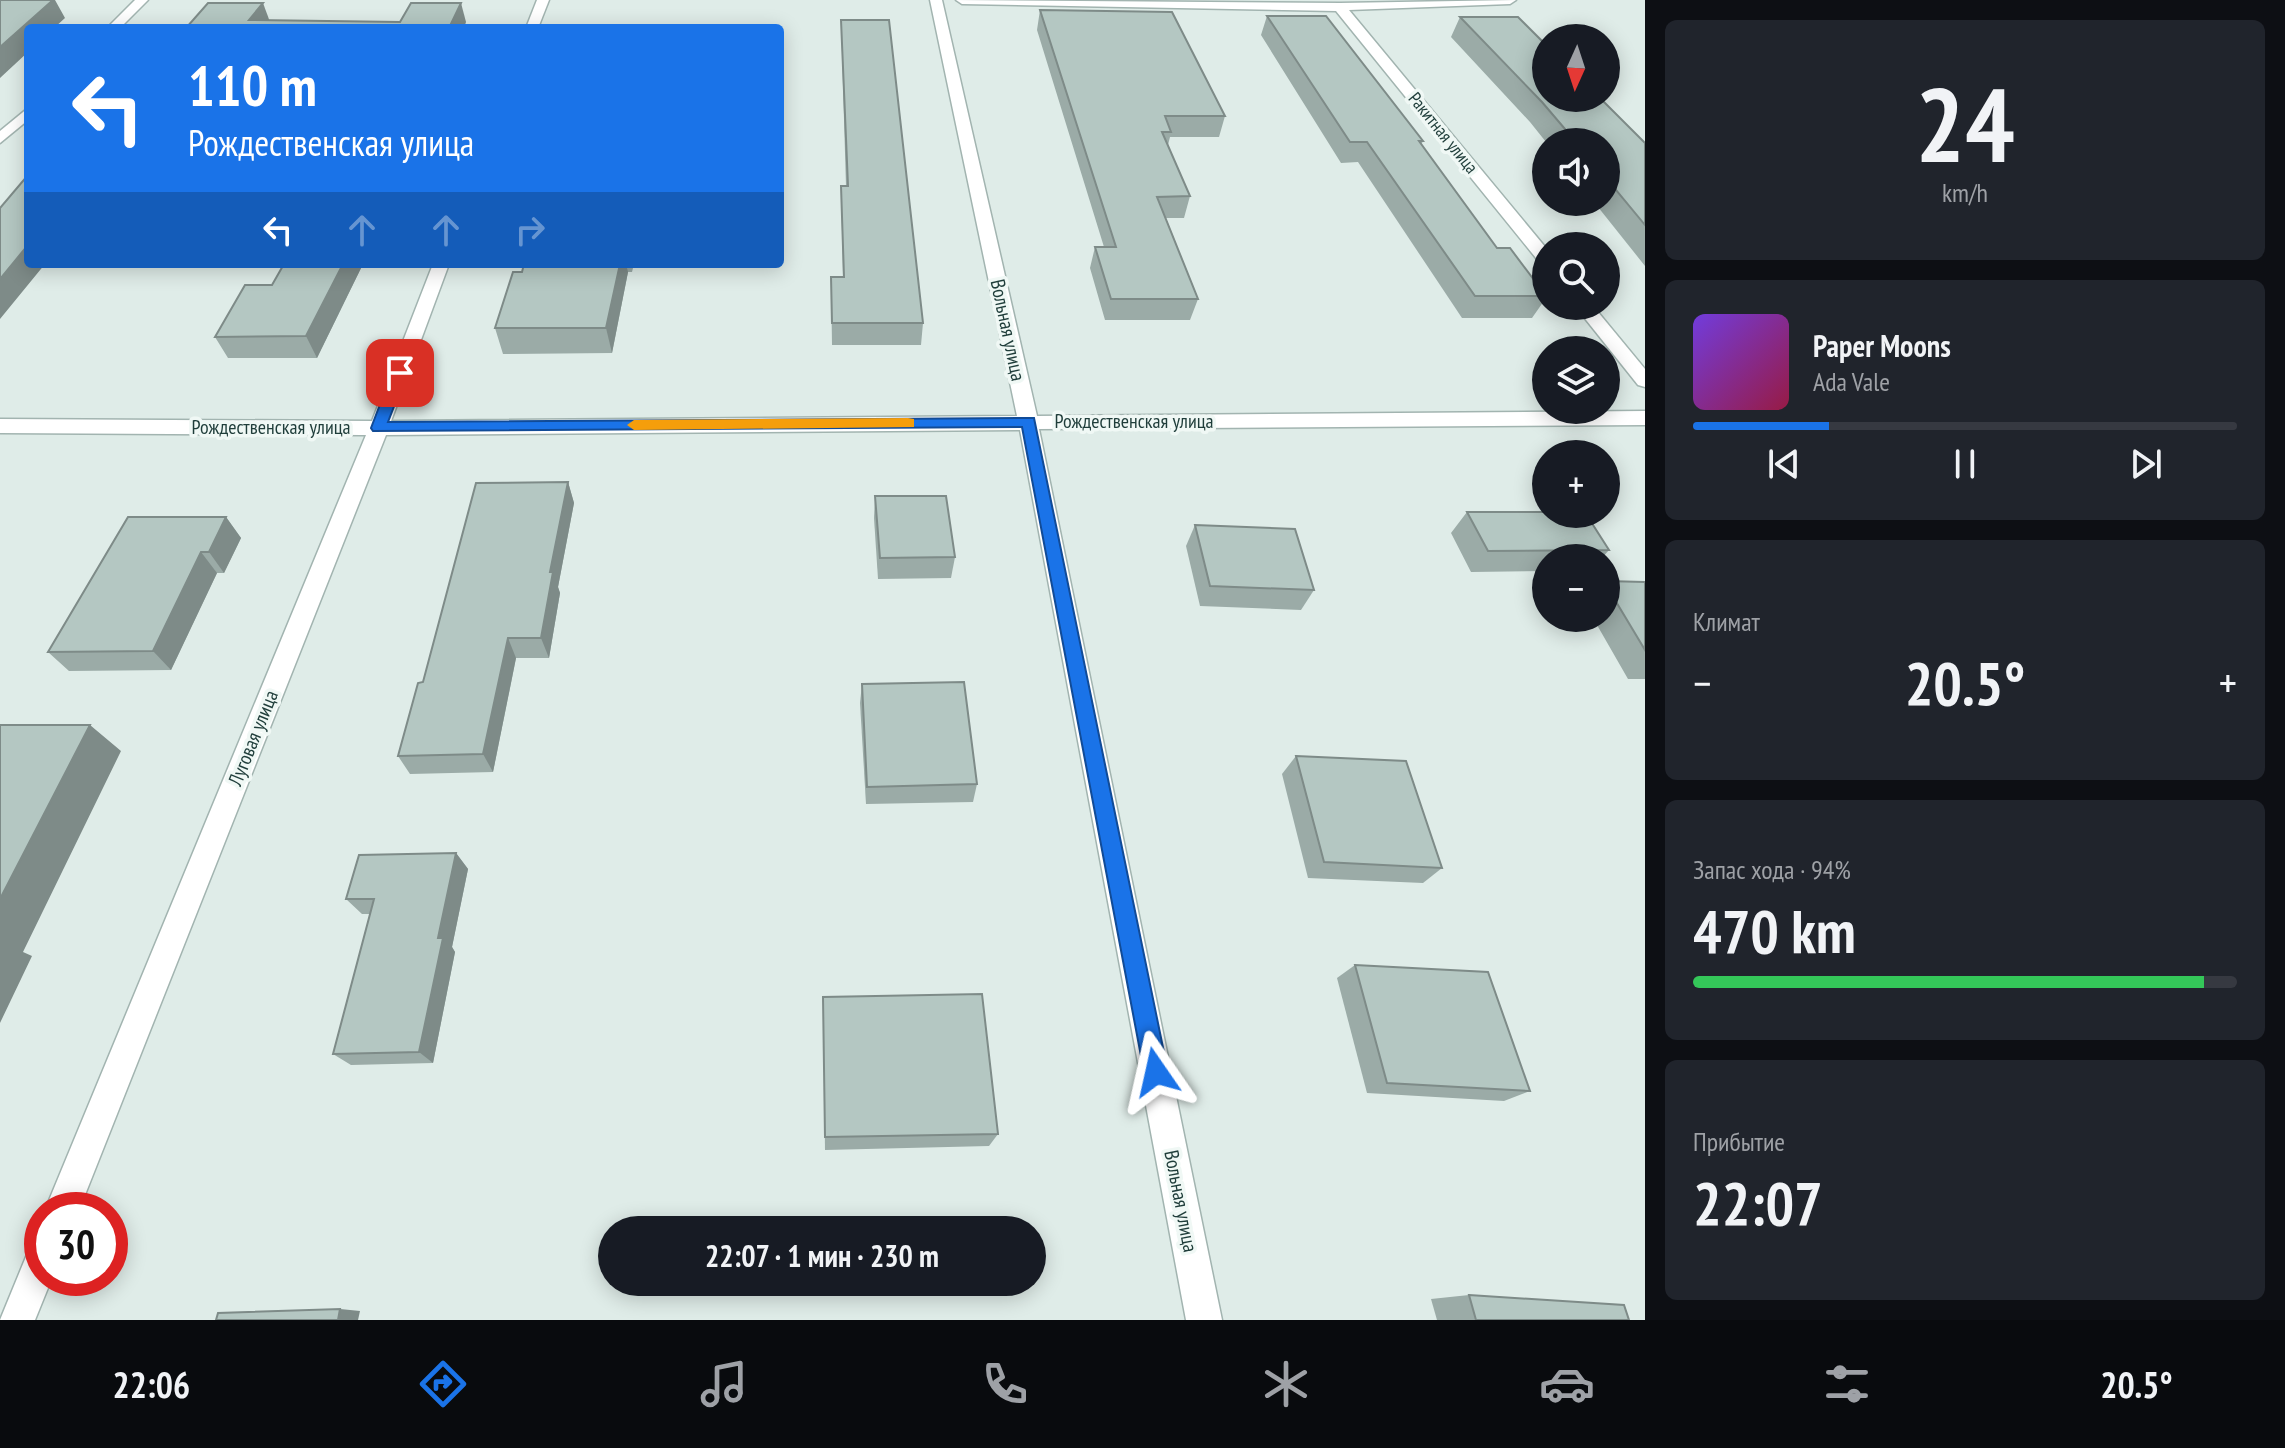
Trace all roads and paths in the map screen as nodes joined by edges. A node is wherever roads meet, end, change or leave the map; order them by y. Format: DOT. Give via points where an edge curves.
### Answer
graph roads {
  1 [pos="142,0"];
  2 [pos="543,0"];
  3 [pos="936,0"];
  4 [pos="962,0"];
  5 [pos="1510,0"];
  6 [pos="1340,7"];
  7 [pos="117,24"];
  8 [pos="534,24"];
  9 [pos="24,116"];
  10 [pos="0,139"];
  11 [pos="1532,242"];
  12 [pos="439,268"];
  13 [pos="1595,320"];
  14 [pos="1645,381"];
  15 [pos="1645,418"];
  16 [pos="1028,422"];
  17 [pos="0,426"];
  18 [pos="379,428"];
  19 [pos="69,1192"];
  20 [pos="27,1296"];
  21 [pos="17,1320"];
  22 [pos="1204,1320"];
  1 -- 7 [label="street"];
  2 -- 8 [label="street"];
  3 -- 16 [label="street, Вольная улица"];
  4 -- 6 [label="street"];
  5 -- 6 [label="street"];
  6 -- 11 [label="street, Ракитная улица"];
  9 -- 10 [label="street"];
  12 -- 18 [label="street, Луговая улица"];
  13 -- 14 [label="street"];
  15 -- 16 [label="street, Рождественская улица"];
  16 -- 18 [label="street, Рождественская улица"];
  16 -- 22 [label="street, Вольная улица"];
  17 -- 18 [label="street, Рождественская улица"];
  18 -- 19 [label="street, Луговая улица"];
  20 -- 21 [label="street"];
}
